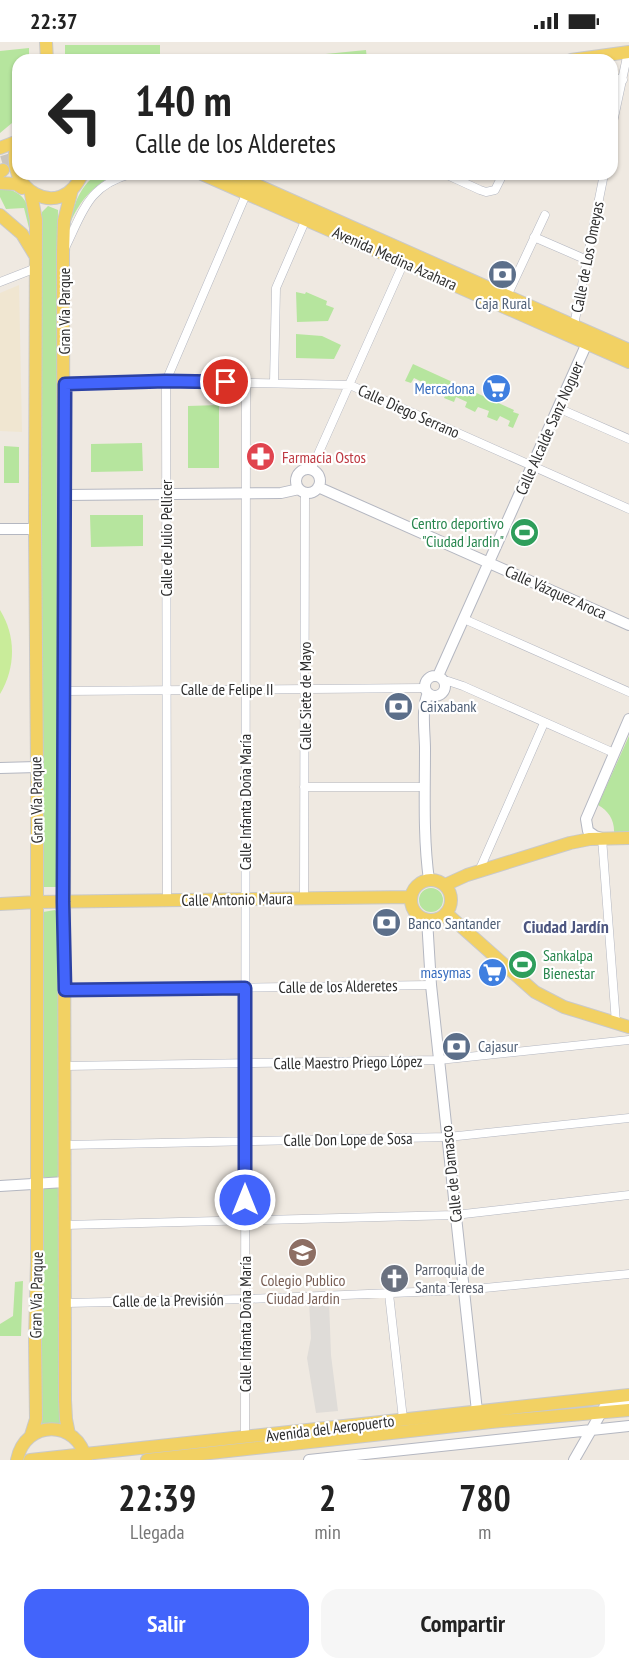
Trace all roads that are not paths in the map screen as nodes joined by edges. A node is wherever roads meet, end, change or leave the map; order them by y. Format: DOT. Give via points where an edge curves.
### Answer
graph roads {
  1 [pos="629,52"];
  2 [pos="618,79"];
  3 [pos="622,80"];
  4 [pos="619,95"];
  5 [pos="618,100"];
  6 [pos="629,100"];
  7 [pos="17,180"];
  8 [pos="114,180"];
  9 [pos="217,180"];
  10 [pos="245,180"];
  11 [pos="459,180"];
  12 [pos="500,180"];
  13 [pos="603,180"];
  14 [pos="77,182"];
  15 [pos="0,183"];
  16 [pos="27,191"];
  17 [pos="247,192"];
  18 [pos="0,215"];
  19 [pos="545,215"];
  20 [pos="306,219"];
  21 [pos="534,237"];
  22 [pos="63,252"];
  23 [pos="587,260"];
  24 [pos="35,261"];
  25 [pos="404,262"];
  26 [pos="0,282"];
  27 [pos="507,297"];
  28 [pos="574,325"];
  29 [pos="559,331"];
  30 [pos="589,338"];
  31 [pos="629,350"];
  32 [pos="629,362"];
  33 [pos="166,381"];
  34 [pos="274,382"];
  35 [pos="246,383"];
  36 [pos="65,384"];
  37 [pos="350,385"];
  38 [pos="558,408"];
  39 [pos="629,439"];
  40 [pos="532,465"];
  41 [pos="311,470"];
  42 [pos="318,487"];
  43 [pos="302,491"];
  44 [pos="246,493"];
  45 [pos="167,494"];
  46 [pos="64,495"];
  47 [pos="629,509"];
  48 [pos="0,529"];
  49 [pos="34,529"];
  50 [pos="489,562"];
  51 [pos="464,619"];
  52 [pos="629,625"];
  53 [pos="441,679"];
  54 [pos="166,689"];
  55 [pos="246,689"];
  56 [pos="305,689"];
  57 [pos="65,691"];
  58 [pos="427,691"];
  59 [pos="629,693"];
  60 [pos="629,719"];
  61 [pos="544,723"];
  62 [pos="614,753"];
  63 [pos="37,767"];
  64 [pos="0,768"];
  65 [pos="425,786"];
  66 [pos="304,787"];
  67 [pos="602,838"];
  68 [pos="629,838"];
  69 [pos="479,871"];
  70 [pos="429,880"];
  71 [pos="445,885"];
  72 [pos="411,897"];
  73 [pos="304,898"];
  74 [pos="245,900"];
  75 [pos="167,901"];
  76 [pos="37,902"];
  77 [pos="63,902"];
  78 [pos="0,904"];
  79 [pos="446,913"];
  80 [pos="427,919"];
  81 [pos="431,985"];
  82 [pos="245,988"];
  83 [pos="65,990"];
  84 [pos="616,1023"];
  85 [pos="629,1027"];
  86 [pos="629,1040"];
  87 [pos="439,1060"];
  88 [pos="245,1064"];
  89 [pos="65,1066"];
  90 [pos="629,1118"];
  91 [pos="448,1137"];
  92 [pos="245,1142"];
  93 [pos="66,1145"];
  94 [pos="65,1182"];
  95 [pos="36,1183"];
  96 [pos="0,1186"];
  97 [pos="629,1196"];
  98 [pos="455,1215"];
  99 [pos="245,1220"];
  100 [pos="66,1226"];
  101 [pos="629,1274"];
  102 [pos="464,1290"];
  103 [pos="389,1294"];
  104 [pos="245,1299"];
  105 [pos="66,1303"];
  106 [pos="629,1395"];
  107 [pos="629,1401"];
  108 [pos="629,1410"];
  109 [pos="477,1411"];
  110 [pos="599,1414"];
  111 [pos="403,1419"];
  112 [pos="490,1422"];
  113 [pos="629,1426"];
  114 [pos="589,1430"];
  115 [pos="69,1434"];
  116 [pos="32,1435"];
  117 [pos="245,1438"];
  118 [pos="85,1457"];
  119 [pos="336,1459"];
  120 [pos="17,1460"];
  121 [pos="30,1460"];
  122 [pos="147,1460"];
  123 [pos="309,1460"];
  124 [pos="574,1460"];
  1 -- 3 [label="street"];
  2 -- 3 [label="street"];
  3 -- 4 [label="street"];
  4 -- 5 [label="street"];
  4 -- 6 [label="street"];
  7 -- 16 [label="main road, Gran Vía Parque"];
  8 -- 22 [label="street" via="90,198"];
  9 -- 17 [label="main road, Avenida Medina Azahara"];
  10 -- 27 [label="main road, Avenida Medina Azahara"];
  11 -- 12 [label="street" via="486,192 495,190"];
  13 -- 23 [label="street, Calle de Los Omeyas"];
  14 -- 16 [label="main road" via="52,198"];
  14 -- 22 [label="main road, Gran Vía Parque" via="64,221"];
  15 -- 16 [label="main road" via="16,184"];
  16 -- 24 [label="main road, Gran Vía Parque" via="36,220"];
  17 -- 20 [label="main road, Avenida Medina Azahara"];
  17 -- 33 [label="street, Calle de Julio Pellicer"];
  18 -- 24 [label="main road" via="22,234"];
  19 -- 21 [label="street"];
  20 -- 25 [label="main road, Avenida Medina Azahara"];
  20 -- 34 [label="street" via="276,288"];
  21 -- 23 [label="street"];
  21 -- 27 [label="street"];
  22 -- 36 [label="main road, Gran Vía Parque"];
  23 -- 28 [label="street, Calle de Los Omeyas"];
  24 -- 26 [label="street" via="31,270"];
  24 -- 49 [label="main road, Gran Vía Parque"];
  25 -- 29 [label="main road, Avenida Medina Azahara"];
  25 -- 37 [label="street"];
  27 -- 28 [label="main road, Avenida Medina Azahara"];
  28 -- 29 [label="street, Calle de Los Omeyas"];
  28 -- 30 [label="main road, Avenida Medina Azahara"];
  29 -- 30 [label="main road, Avenida Medina Azahara"];
  30 -- 31 [label="main road, Avenida Medina Azahara"];
  30 -- 32 [label="main road, Avenida Medina Azahara"];
  30 -- 38 [label="street, Calle Alcalde Sanz Noguer"];
  33 -- 35 [label="street, Calle Diego Serrano"];
  33 -- 36 [label="street, Calle Diego Serrano"];
  33 -- 45 [label="street, Calle de Julio Pellicer"];
  34 -- 35 [label="street, Calle Diego Serrano"];
  34 -- 37 [label="street, Calle Diego Serrano"];
  35 -- 44 [label="street, Calle Infanta Doña María"];
  36 -- 46 [label="main road, Gran Vía Parque"];
  37 -- 40 [label="street, Calle Diego Serrano"];
  37 -- 41 [label="street"];
  38 -- 39 [label="street"];
  38 -- 40 [label="street, Calle Alcalde Sanz Noguer"];
  40 -- 47 [label="street, Calle Diego Serrano"];
  40 -- 50 [label="street, Calle Alcalde Sanz Noguer"];
  41 -- 42 [label="street" via="318,476"];
  41 -- 43 [label="street" via="297,476 296,484"];
  42 -- 43 [label="street" via="313,492"];
  42 -- 50 [label="street, Calle Vázquez Aroca"];
  43 -- 44 [label="street"];
  43 -- 56 [label="street, Calle Siete de Mayo"];
  44 -- 45 [label="street"];
  44 -- 55 [label="street, Calle Infanta Doña María"];
  45 -- 46 [label="street"];
  45 -- 54 [label="street, Calle de Julio Pellicer"];
  46 -- 57 [label="main road, Gran Vía Parque"];
  48 -- 49 [label="street"];
  49 -- 63 [label="main road, Gran Vía Parque"];
  50 -- 51 [label="street, Calle Alcalde Sanz Noguer"];
  50 -- 52 [label="street, Calle Vázquez Aroca"];
  51 -- 53 [label="street, Calle Alcalde Sanz Noguer"];
  51 -- 59 [label="street"];
  53 -- 58 [label="street" via="429,677 425,682"];
  53 -- 58 [label="street" via="445,687 442,693 433,696"];
  53 -- 61 [label="street"];
  54 -- 55 [label="street, Calle de Felipe II"];
  54 -- 57 [label="street, Calle de Felipe II"];
  54 -- 75 [label="street, Calle de Julio Pellicer"];
  55 -- 56 [label="street, Calle de Felipe II"];
  55 -- 74 [label="street, Calle Infanta Doña María"];
  56 -- 58 [label="street, Calle de Felipe II"];
  56 -- 66 [label="street, Calle Siete de Mayo"];
  57 -- 77 [label="main road, Gran Vía Parque"];
  58 -- 65 [label="street"];
  60 -- 62 [label="street"];
  61 -- 62 [label="street"];
  61 -- 69 [label="street"];
  62 -- 67 [label="street" via="586,819 588,831"];
  63 -- 64 [label="street"];
  63 -- 76 [label="main road, Gran Vía Parque"];
  65 -- 66 [label="street"];
  65 -- 70 [label="street"];
  66 -- 73 [label="street, Calle Siete de Mayo"];
  67 -- 68 [label="main road"];
  67 -- 69 [label="main road" via="570,843"];
  67 -- 84 [label="street"];
  69 -- 71 [label="main road"];
  70 -- 71 [label="main road"];
  70 -- 72 [label="main road" via="417,885"];
  71 -- 79 [label="main road" via="451,898"];
  72 -- 73 [label="main road, Calle Antonio Maura"];
  72 -- 80 [label="main road" via="419,916"];
  73 -- 74 [label="main road, Calle Antonio Maura"];
  74 -- 75 [label="main road, Calle Antonio Maura"];
  74 -- 82 [label="street, Calle Infanta Doña María"];
  75 -- 77 [label="main road, Calle Antonio Maura"];
  76 -- 77 [label="main road"];
  76 -- 78 [label="main road"];
  76 -- 95 [label="main road, Gran Vía Parque"];
  77 -- 83 [label="main road, Gran Vía Parque"];
  79 -- 80 [label="main road"];
  79 -- 84 [label="main road" via="535,992 564,1007"];
  80 -- 81 [label="street, Calle de Damasco"];
  81 -- 82 [label="street, Calle de los Alderetes"];
  81 -- 87 [label="street, Calle de Damasco"];
  82 -- 83 [label="street, Calle de los Alderetes"];
  82 -- 88 [label="street, Calle Infanta Doña María"];
  83 -- 89 [label="main road, Gran Vía Parque"];
  84 -- 85 [label="main road"];
  86 -- 87 [label="street, Calle Maestro Priego López"];
  87 -- 88 [label="street, Calle Maestro Priego López"];
  87 -- 91 [label="street, Calle de Damasco"];
  88 -- 89 [label="street, Calle Maestro Priego López"];
  88 -- 92 [label="street, Calle Infanta Doña María"];
  89 -- 93 [label="main road, Gran Vía Parque"];
  90 -- 91 [label="street, Calle Don Lope de Sosa"];
  91 -- 92 [label="street, Calle Don Lope de Sosa"];
  91 -- 98 [label="street, Calle de Damasco"];
  92 -- 93 [label="street, Calle Don Lope de Sosa"];
  92 -- 99 [label="street, Calle Infanta Doña María"];
  93 -- 94 [label="main road, Gran Vía Parque"];
  94 -- 95 [label="street"];
  94 -- 100 [label="main road, Gran Vía Parque"];
  95 -- 96 [label="street"];
  95 -- 116 [label="main road, Gran Vía Parque" via="36,1419"];
  97 -- 98 [label="street"];
  98 -- 99 [label="street"];
  98 -- 102 [label="street, Calle de Damasco"];
  99 -- 100 [label="street"];
  99 -- 104 [label="street, Calle Infanta Doña María"];
  100 -- 105 [label="main road, Gran Vía Parque"];
  101 -- 102 [label="street, Calle de la Previsión"];
  102 -- 103 [label="street, Calle de la Previsión"];
  102 -- 109 [label="street, Calle de Damasco"];
  103 -- 104 [label="street, Calle de la Previsión"];
  103 -- 111 [label="street"];
  104 -- 105 [label="street, Calle de la Previsión"];
  104 -- 117 [label="street, Calle Infanta Doña María"];
  105 -- 115 [label="main road, Gran Vía Parque"];
  106 -- 109 [label="main road, Avenida del Aeropuerto"];
  107 -- 110 [label="street" via="609,1404"];
  108 -- 110 [label="main road, Avenida del Aeropuerto"];
  109 -- 111 [label="main road, Avenida del Aeropuerto"];
  109 -- 112 [label="street"];
  110 -- 112 [label="main road, Avenida del Aeropuerto"];
  110 -- 114 [label="street"];
  111 -- 117 [label="main road, Avenida del Aeropuerto"];
  112 -- 122 [label="main road, Avenida del Aeropuerto"];
  113 -- 114 [label="street, Avenida del Aeropuerto"];
  114 -- 119 [label="street, Avenida del Aeropuerto"];
  114 -- 124 [label="street"];
  115 -- 116 [label="main road" via="53,1429"];
  115 -- 118 [label="main road"];
  116 -- 120 [label="main road" via="20,1448"];
  117 -- 118 [label="main road, Avenida del Aeropuerto"];
  118 -- 121 [label="main road, Avenida del Aeropuerto"];
  119 -- 123 [label="street, Avenida del Aeropuerto"];
}
